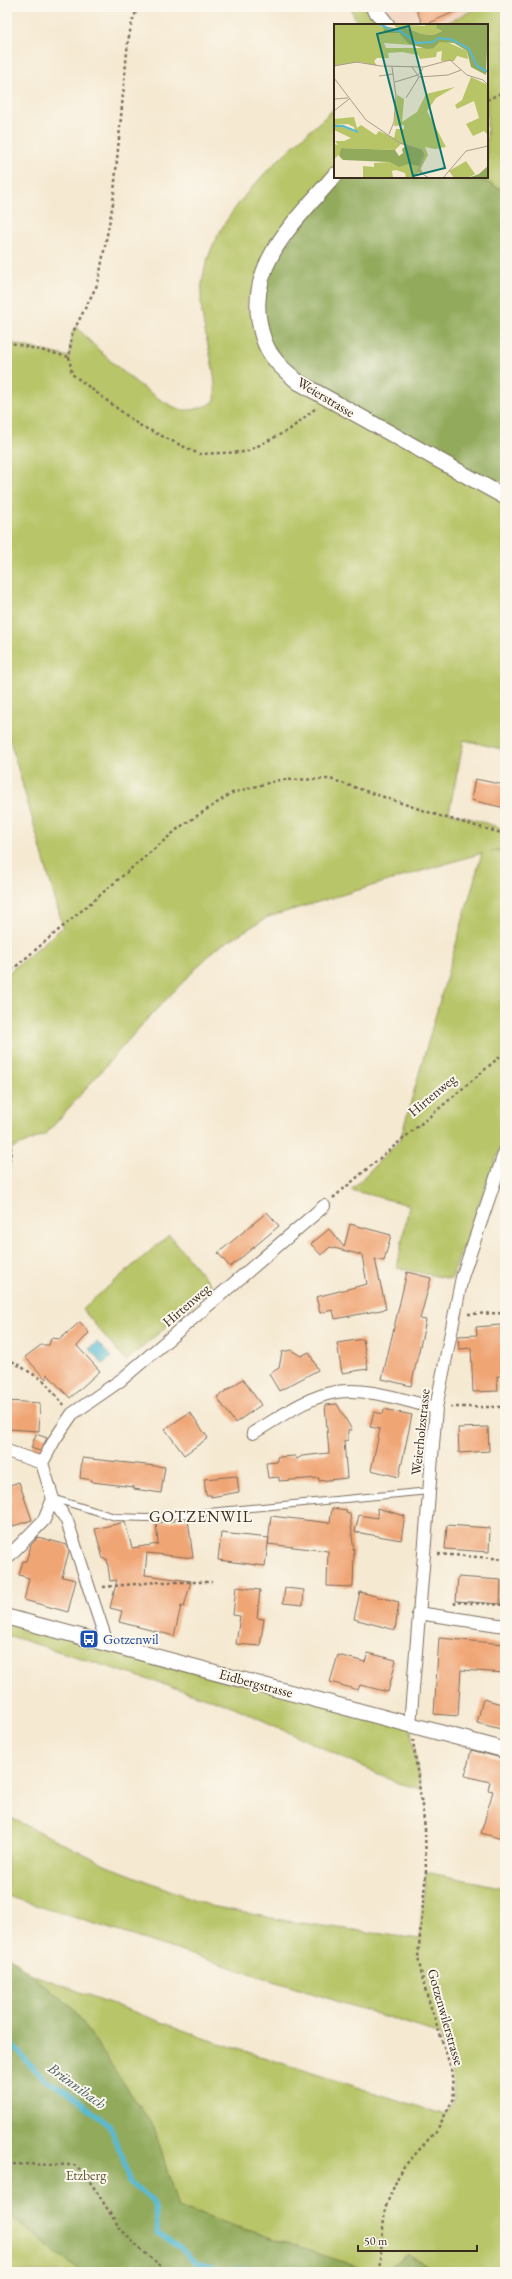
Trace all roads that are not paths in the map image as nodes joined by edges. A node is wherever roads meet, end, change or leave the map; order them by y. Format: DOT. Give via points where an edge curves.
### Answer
graph roads {
  1 [pos="373,7"];
  2 [pos="386,24"];
  3 [pos="334,176"];
  4 [pos="505,497"];
  5 [pos="505,1151"];
  6 [pos="324,1206"];
  7 [pos="436,1408"];
  8 [pos="253,1433"];
  9 [pos="7,1451"];
  10 [pos="42,1463"];
  11 [pos="429,1491"];
  12 [pos="53,1499"];
  13 [pos="7,1558"];
  14 [pos="418,1613"];
  15 [pos="7,1617"];
  16 [pos="505,1626"];
  17 [pos="107,1644"];
  18 [pos="410,1725"];
  19 [pos="505,1750"];
  1 -- 2 [label="street"];
  3 -- 4 [label="street, Weierstrasse" via="268,259 259,283 257,306 261,334 275,361 298,382"];
  5 -- 7 [label="street, Weierholzstrasse" via="462,1276"];
  6 -- 10 [label="street, Hirtenweg" via="121,1380 72,1414"];
  7 -- 8 [label="street" via="367,1392 336,1392 305,1402"];
  7 -- 11 [label="street, Weierholzstrasse"];
  9 -- 10 [label="street"];
  10 -- 12 [label="street"];
  11 -- 12 [label="lane" via="147,1518 115,1517"];
  11 -- 14 [label="street, Weierholzstrasse"];
  12 -- 13 [label="street" via="44,1520"];
  12 -- 17 [label="street" via="67,1521"];
  14 -- 16 [label="street"];
  14 -- 18 [label="street, Weierholzstrasse"];
  15 -- 17 [label="street, Eidbergstrasse"];
  17 -- 18 [label="street, Eidbergstrasse"];
  18 -- 19 [label="street, Eidbergstrasse"];
}
